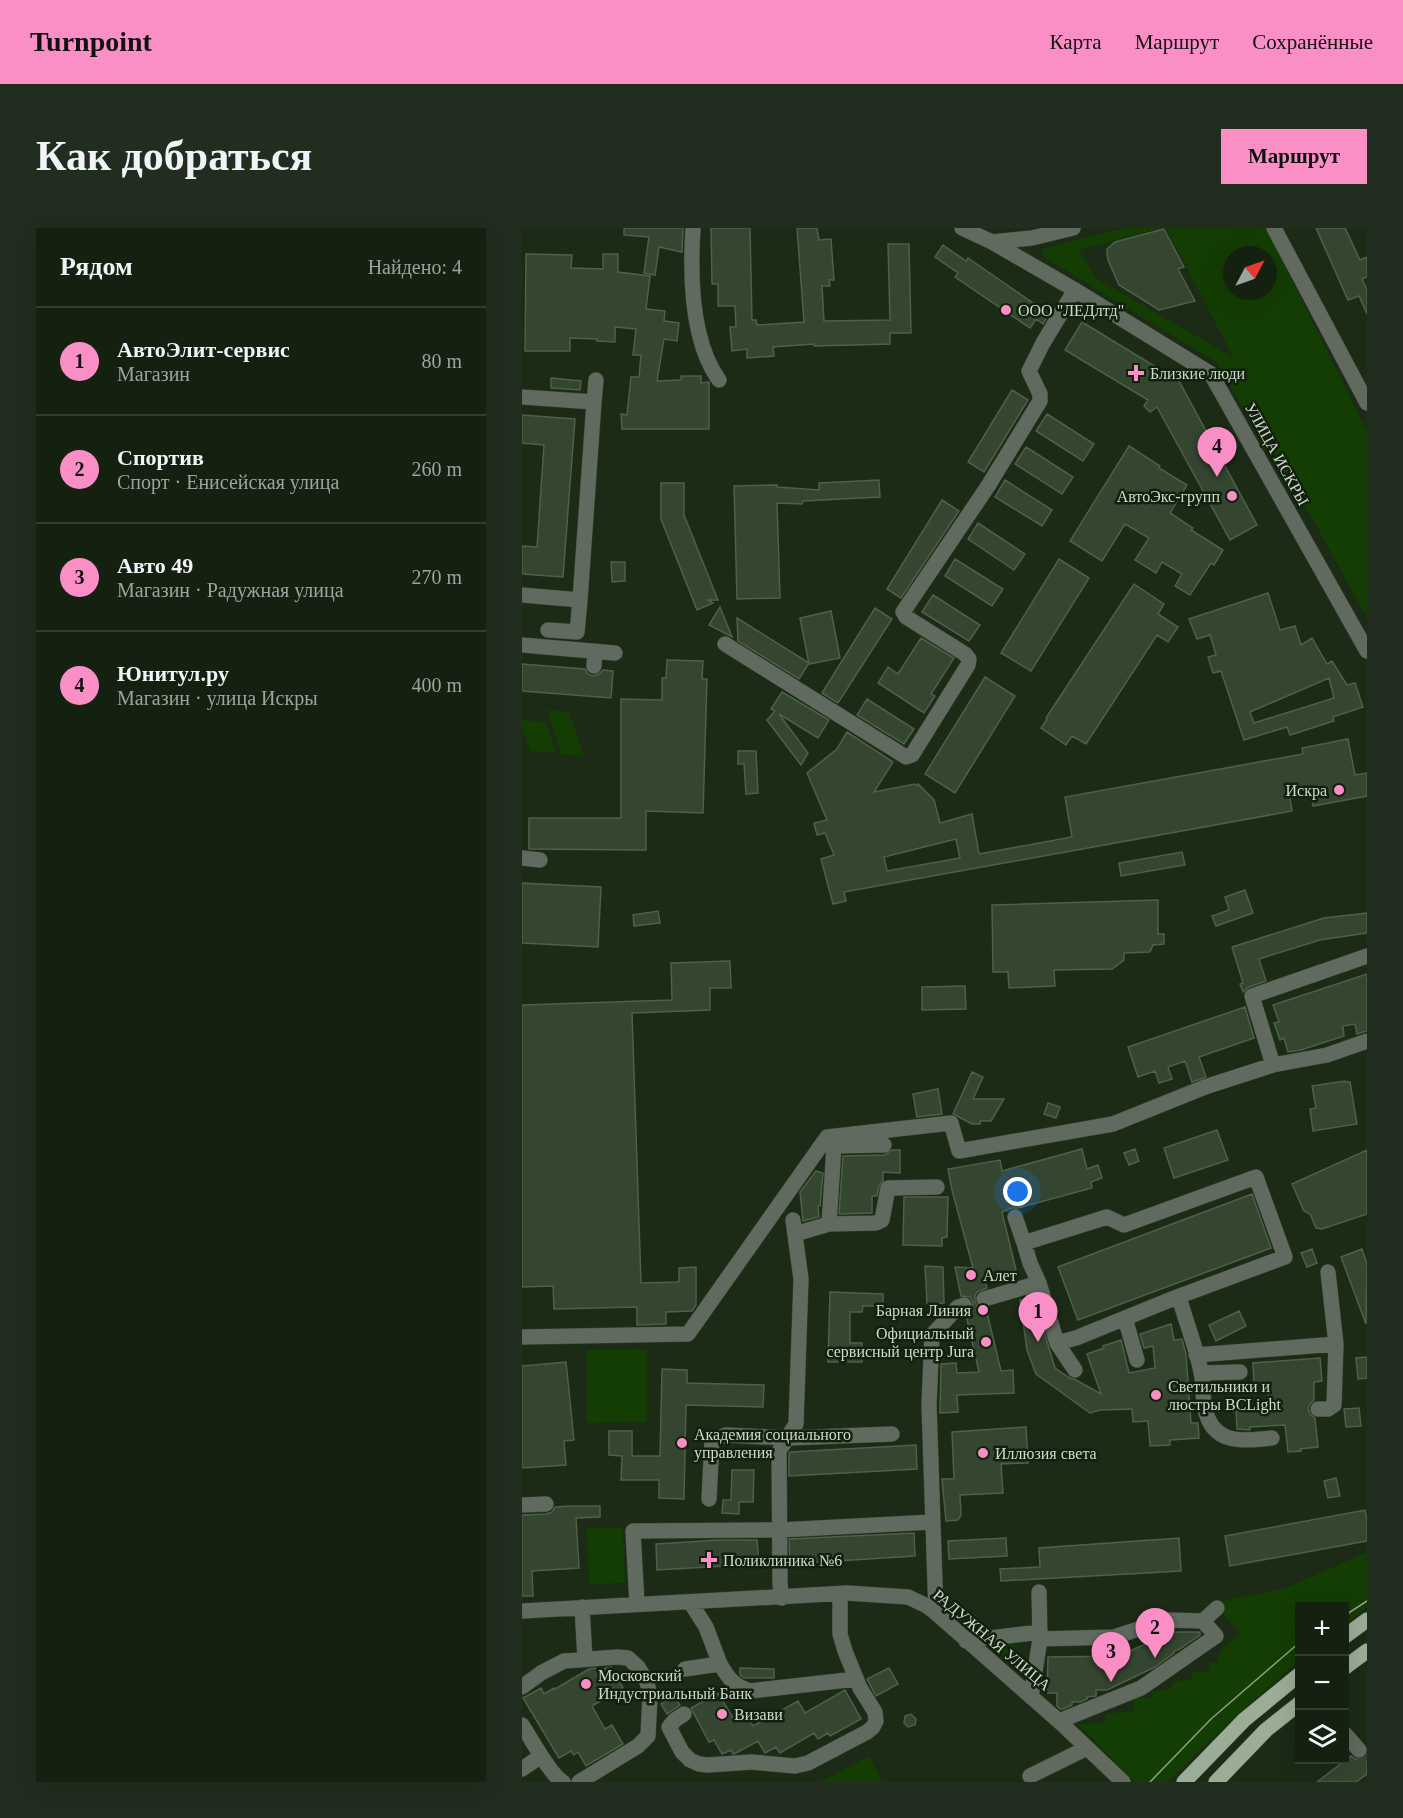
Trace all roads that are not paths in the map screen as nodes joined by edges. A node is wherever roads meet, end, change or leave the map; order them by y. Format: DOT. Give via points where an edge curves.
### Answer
graph roads {
  1 [pos="693,228"];
  2 [pos="962,228"];
  3 [pos="1072,228"];
  4 [pos="1274,228"];
  5 [pos="992,242"];
  6 [pos="1075,290"];
  7 [pos="596,380"];
  8 [pos="718,380"];
  9 [pos="1363,387"];
  10 [pos="522,397"];
  11 [pos="594,402"];
  12 [pos="1367,403"];
  13 [pos="522,595"];
  14 [pos="580,600"];
  15 [pos="548,630"];
  16 [pos="572,632"];
  17 [pos="725,644"];
  18 [pos="522,645"];
  19 [pos="571,649"];
  20 [pos="1367,651"];
  21 [pos="615,653"];
  22 [pos="522,858"];
  23 [pos="540,860"];
  24 [pos="1367,956"];
  25 [pos="1367,1041"];
  26 [pos="1274,1065"];
  27 [pos="884,1145"];
  28 [pos="936,1187"];
  29 [pos="1016,1217"];
  30 [pos="829,1224"];
  31 [pos="1024,1243"];
  32 [pos="1329,1272"];
  33 [pos="1040,1282"];
  34 [pos="1179,1297"];
  35 [pos="984,1299"];
  36 [pos="964,1305"];
  37 [pos="1125,1318"];
  38 [pos="522,1337"];
  39 [pos="1057,1343"];
  40 [pos="1336,1344"];
  41 [pos="1196,1355"];
  42 [pos="1137,1360"];
  43 [pos="1075,1370"];
  44 [pos="1240,1372"];
  45 [pos="1202,1373"];
  46 [pos="1318,1409"];
  47 [pos="892,1434"];
  48 [pos="787,1438"];
  49 [pos="1272,1438"];
  50 [pos="709,1499"];
  51 [pos="546,1504"];
  52 [pos="522,1505"];
  53 [pos="933,1522"];
  54 [pos="780,1530"];
  55 [pos="1039,1592"];
  56 [pos="840,1594"];
  57 [pos="782,1598"];
  58 [pos="690,1602"];
  59 [pos="637,1604"];
  60 [pos="582,1608"];
  61 [pos="1217,1608"];
  62 [pos="522,1611"];
  63 [pos="936,1613"];
  64 [pos="1367,1620"];
  65 [pos="1203,1621"];
  66 [pos="1349,1633"];
  67 [pos="1040,1636"];
  68 [pos="966,1641"];
  69 [pos="1367,1651"];
  70 [pos="585,1659"];
  71 [pos="720,1664"];
  72 [pos="1349,1664"];
  73 [pos="685,1669"];
  74 [pos="1295,1677"];
  75 [pos="856,1678"];
  76 [pos="522,1687"];
  77 [pos="1032,1697"];
  78 [pos="1295,1706"];
  79 [pos="684,1714"];
  80 [pos="1061,1723"];
  81 [pos="522,1725"];
  82 [pos="1349,1738"];
  83 [pos="1087,1748"];
  84 [pos="1359,1750"];
  85 [pos="542,1756"];
  86 [pos="522,1769"];
  87 [pos="1030,1776"];
  88 [pos="563,1782"];
  89 [pos="579,1782"];
  90 [pos="1123,1782"];
  91 [pos="1184,1782"];
  92 [pos="1216,1782"];
  1 -- 8 [label="street" via="694,301 701,343"];
  2 -- 5 [label="street, УЛИЦА ИСКРЫ"];
  3 -- 5 [label="street"];
  4 -- 9 [label="street"];
  5 -- 6 [label="street, УЛИЦА ИСКРЫ"];
  6 -- 17 [label="street" via="1029,371 1040,401 903,612 969,659 912,755 906,757"];
  6 -- 20 [label="street, УЛИЦА ИСКРЫ" via="1211,374"];
  7 -- 11 [label="street"];
  9 -- 12 [label="street"];
  10 -- 11 [label="street"];
  11 -- 14 [label="street"];
  13 -- 14 [label="street"];
  14 -- 16 [label="street" via="577,632"];
  15 -- 16 [label="street"];
  16 -- 19 [label="street"];
  18 -- 19 [label="street"];
  19 -- 21 [label="street" via="594,659"];
  22 -- 23 [label="street"];
  24 -- 26 [label="street" via="1252,996"];
  25 -- 26 [label="street" via="1327,1055"];
  26 -- 38 [label="street" via="1205,1087 1113,1125 959,1151 951,1123 827,1137 687,1334"];
  27 -- 30 [label="street" via="834,1146"];
  28 -- 30 [label="street" via="888,1188 882,1220"];
  29 -- 31 [label="street"];
  30 -- 48 [label="street" via="794,1227 801,1279 796,1424"];
  31 -- 33 [label="street"];
  31 -- 34 [label="street" via="1107,1217 1124,1224 1256,1177 1285,1257"];
  32 -- 40 [label="street"];
  33 -- 35 [label="street"];
  33 -- 39 [label="street"];
  34 -- 37 [label="street"];
  34 -- 41 [label="street"];
  36 -- 53 [label="street" via="932,1335"];
  37 -- 39 [label="street"];
  37 -- 42 [label="street"];
  39 -- 43 [label="street"];
  40 -- 41 [label="street"];
  40 -- 46 [label="street" via="1334,1405"];
  41 -- 45 [label="street"];
  44 -- 45 [label="street"];
  45 -- 49 [label="street" via="1205,1409 1212,1429 1228,1439"];
  47 -- 48 [label="street"];
  48 -- 50 [label="street" via="726,1435 712,1442"];
  48 -- 54 [label="street" via="779,1451"];
  51 -- 52 [label="street"];
  53 -- 54 [label="street"];
  53 -- 63 [label="street"];
  54 -- 57 [label="street"];
  54 -- 59 [label="street" via="633,1531"];
  55 -- 67 [label="street"];
  56 -- 57 [label="street, РАДУЖНАЯ УЛИЦА"];
  56 -- 63 [label="street, РАДУЖНАЯ УЛИЦА" via="908,1597"];
  56 -- 75 [label="street" via="840,1634"];
  57 -- 58 [label="street, РАДУЖНАЯ УЛИЦА"];
  58 -- 59 [label="street, РАДУЖНАЯ УЛИЦА"];
  58 -- 71 [label="street" via="706,1628"];
  59 -- 60 [label="street, РАДУЖНАЯ УЛИЦА"];
  60 -- 62 [label="street, РАДУЖНАЯ УЛИЦА"];
  60 -- 70 [label="street"];
  61 -- 65 [label="street"];
  63 -- 68 [label="street, РАДУЖНАЯ УЛИЦА"];
  64 -- 66 [label="main road"];
  65 -- 67 [label="street" via="1166,1620 1114,1637"];
  65 -- 80 [label="street" via="1216,1636 1140,1688"];
  67 -- 68 [label="street"];
  67 -- 77 [label="street"];
  68 -- 77 [label="street, РАДУЖНАЯ УЛИЦА"];
  69 -- 72 [label="main road"];
  70 -- 76 [label="street" via="564,1661"];
  70 -- 89 [label="street" via="628,1658 638,1667 647,1682 650,1720 648,1736 638,1746"];
  71 -- 73 [label="street"];
  71 -- 75 [label="street" via="737,1686 750,1691"];
  74 -- 91 [label="main road" via="1244,1720"];
  75 -- 79 [label="street" via="875,1712 873,1727 808,1763 795,1766 752,1762 699,1764 690,1760 669,1727"];
  77 -- 80 [label="street, РАДУЖНАЯ УЛИЦА"];
  78 -- 92 [label="main road"];
  80 -- 83 [label="street, РАДУЖНАЯ УЛИЦА"];
  81 -- 85 [label="street"];
  82 -- 84 [label="street"];
  83 -- 87 [label="street"];
  83 -- 90 [label="street, РАДУЖНАЯ УЛИЦА"];
  85 -- 86 [label="street"];
  85 -- 88 [label="street"];
}
